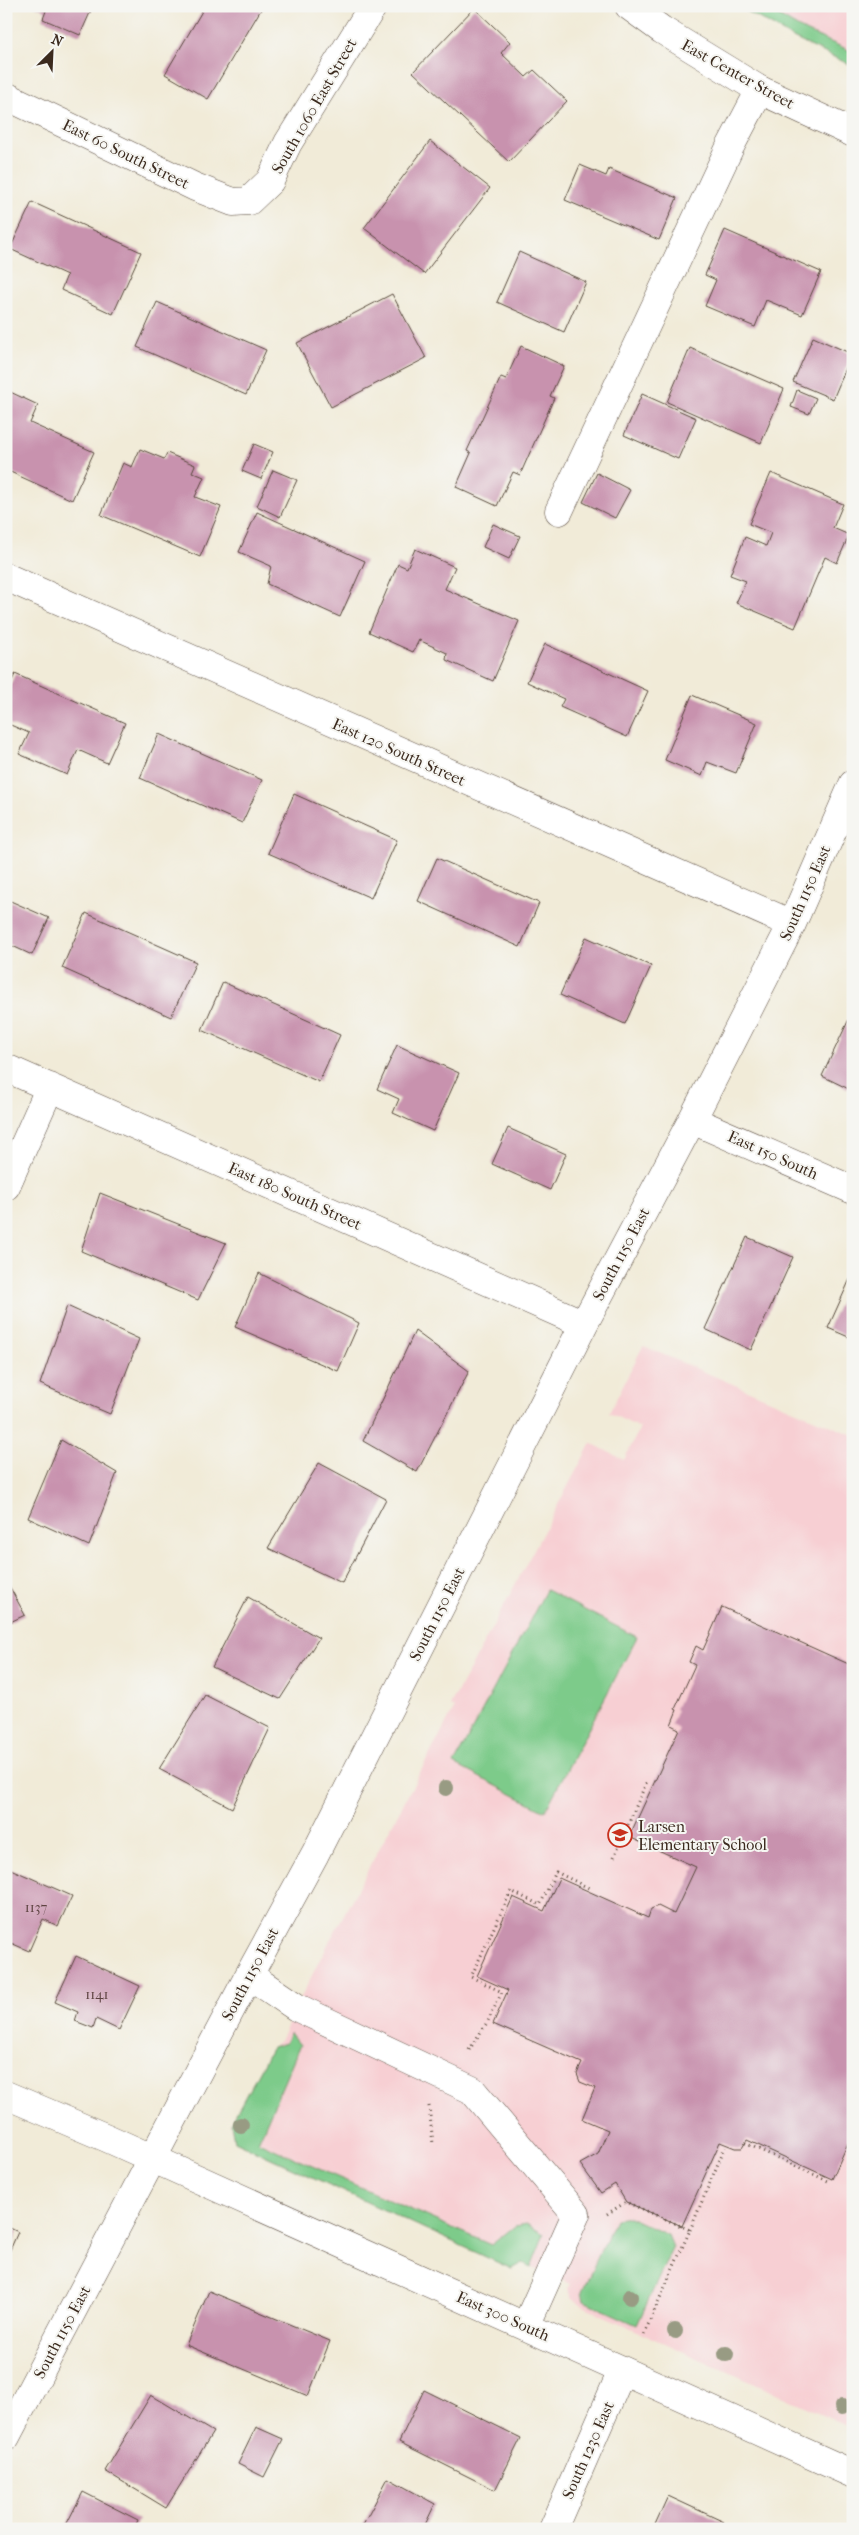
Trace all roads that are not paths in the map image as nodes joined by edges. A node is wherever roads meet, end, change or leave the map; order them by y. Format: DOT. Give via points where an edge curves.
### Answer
graph roads {
  1 [pos="373,6"];
  2 [pos="629,6"];
  3 [pos="760,90"];
  4 [pos="6,96"];
  5 [pos="853,132"];
  6 [pos="248,201"];
  7 [pos="559,511"];
  8 [pos="6,578"];
  9 [pos="853,784"];
  10 [pos="792,924"];
  11 [pos="6,1068"];
  12 [pos="50,1087"];
  13 [pos="692,1120"];
  14 [pos="6,1186"];
  15 [pos="853,1190"];
  16 [pos="584,1324"];
  17 [pos="249,1975"];
  18 [pos="6,2095"];
  19 [pos="152,2160"];
  20 [pos="526,2326"];
  21 [pos="622,2371"];
  22 [pos="6,2437"];
  23 [pos="853,2474"];
  24 [pos="553,2529"];
  1 -- 6 [label="street, South 1060 East Street" via="288,143 270,181"];
  2 -- 3 [label="street, East Center Street"];
  3 -- 5 [label="street, East Center Street"];
  3 -- 7 [label="street" via="730,147"];
  4 -- 6 [label="street, East 60 South Street" via="196,188 233,202"];
  8 -- 10 [label="street, East 120 South Street"];
  9 -- 10 [label="street, South 1150 East"];
  10 -- 13 [label="street, South 1150 East"];
  11 -- 12 [label="street, East 180 South Street"];
  12 -- 14 [label="street"];
  12 -- 16 [label="street, East 180 South Street"];
  13 -- 15 [label="street, East 150 South"];
  13 -- 16 [label="street, South 1150 East"];
  16 -- 17 [label="street, South 1150 East" via="316,1854"];
  17 -- 19 [label="street, South 1150 East"];
  17 -- 20 [label="street" via="296,2007 472,2090 576,2214"];
  18 -- 19 [label="street, East 300 South"];
  19 -- 20 [label="street, East 300 South"];
  19 -- 22 [label="street, South 1150 East"];
  20 -- 21 [label="street, East 300 South"];
  21 -- 23 [label="street, East 300 South"];
  21 -- 24 [label="street, South 1230 East"];
}
